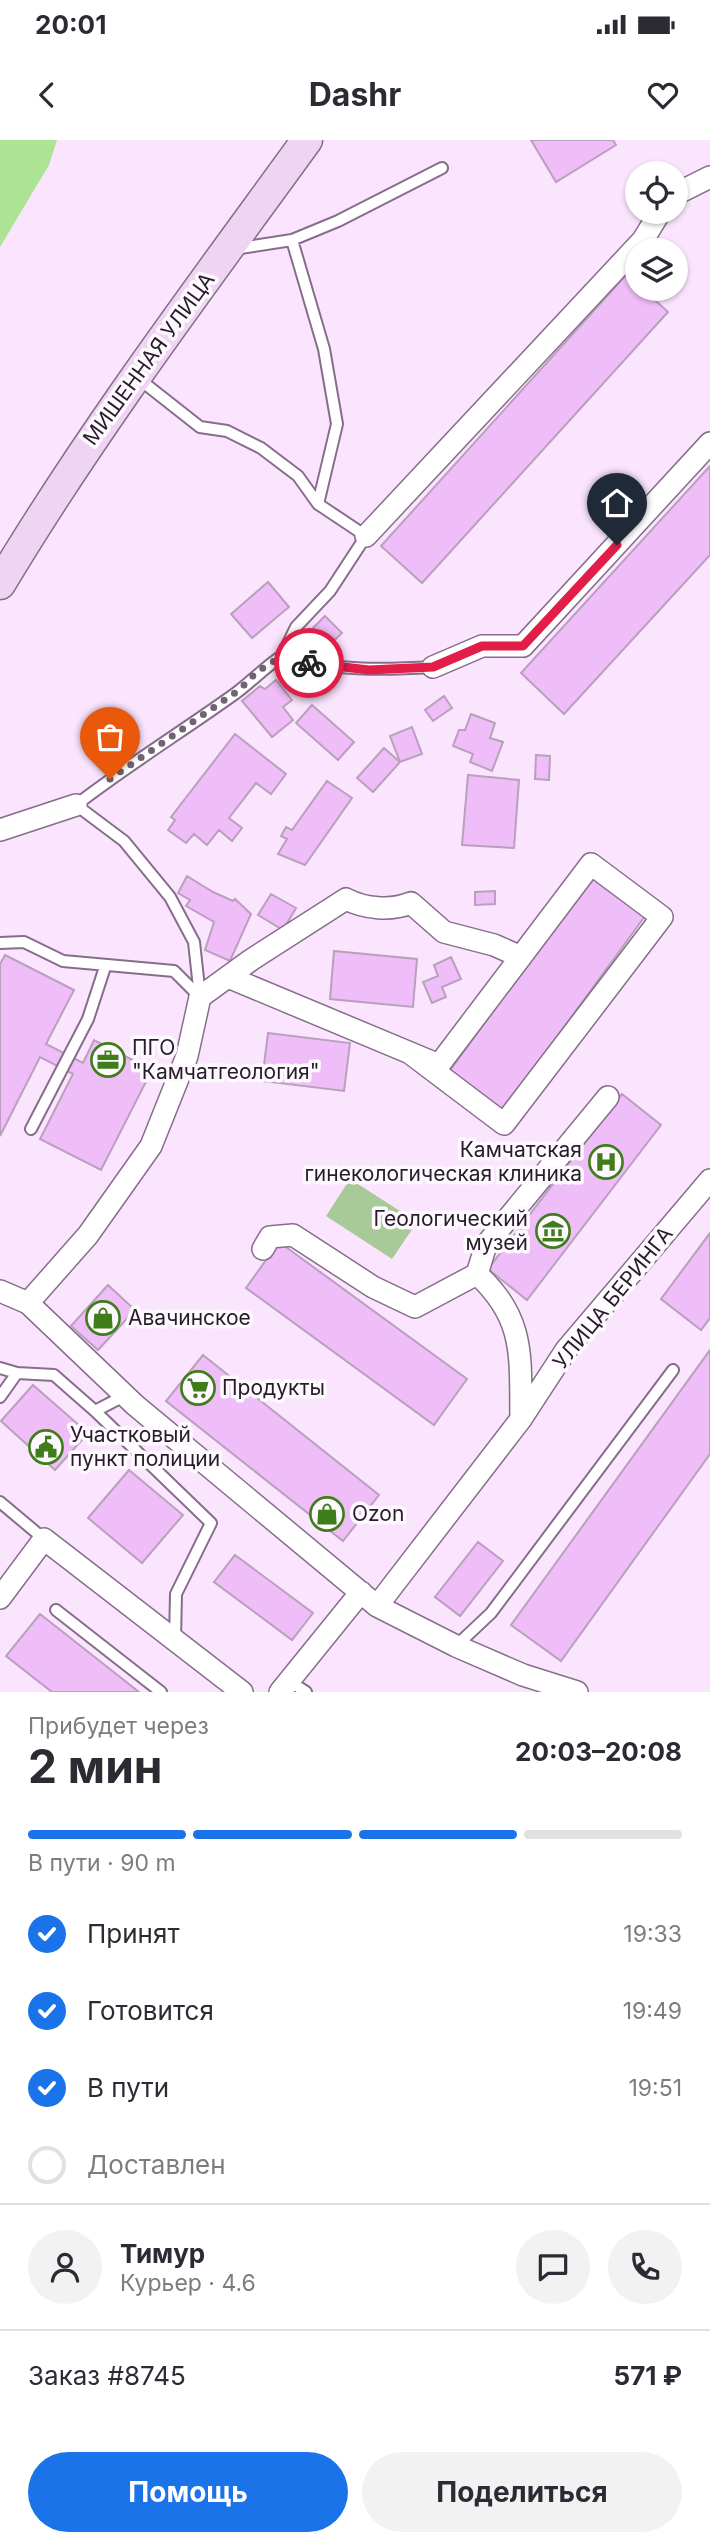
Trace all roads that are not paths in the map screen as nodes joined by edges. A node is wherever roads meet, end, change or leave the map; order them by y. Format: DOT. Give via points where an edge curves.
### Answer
graph roads {
  1 [pos="307,140"];
  2 [pos="442,168"];
  3 [pos="710,177"];
  4 [pos="688,188"];
  5 [pos="653,224"];
  6 [pos="292,240"];
  7 [pos="228,250"];
  8 [pos="135,375"];
  9 [pos="710,443"];
  10 [pos="318,504"];
  11 [pos="366,536"];
  12 [pos="0,584"];
  13 [pos="282,656"];
  14 [pos="433,667"];
  15 [pos="76,805"];
  16 [pos="0,830"];
  17 [pos="0,943"];
  18 [pos="521,957"];
  19 [pos="105,967"];
  20 [pos="228,977"];
  21 [pos="200,997"];
  22 [pos="410,1053"];
  23 [pos="608,1097"];
  24 [pos="31,1129"];
  25 [pos="710,1180"];
  26 [pos="263,1249"];
  27 [pos="477,1275"];
  28 [pos="0,1291"];
  29 [pos="28,1303"];
  30 [pos="0,1368"];
  31 [pos="673,1370"];
  32 [pos="17,1373"];
  33 [pos="124,1396"];
  34 [pos="0,1397"];
  35 [pos="95,1411"];
  36 [pos="521,1419"];
  37 [pos="0,1502"];
  38 [pos="44,1539"];
  39 [pos="0,1598"];
  40 [pos="369,1599"];
  41 [pos="56,1610"];
  42 [pos="175,1640"];
  43 [pos="456,1646"];
  44 [pos="292,1688"];
  45 [pos="161,1692"];
  46 [pos="242,1692"];
  47 [pos="577,1692"];
  1 -- 7 [label="main road, МИШЕННАЯ УЛИЦА"];
  2 -- 6 [label="lane"];
  3 -- 4 [label="street"];
  5 -- 11 [label="street" via="643,240"];
  6 -- 7 [label="lane"];
  6 -- 10 [label="lane" via="324,349 337,424"];
  7 -- 8 [label="main road, МИШЕННАЯ УЛИЦА"];
  8 -- 10 [label="lane" via="200,427 227,431 261,448 298,476"];
  8 -- 12 [label="main road, МИШЕННАЯ УЛИЦА"];
  9 -- 14 [label="street" via="523,646 482,646"];
  10 -- 11 [label="lane"];
  11 -- 13 [label="lane" via="330,591 296,627"];
  13 -- 14 [label="lane" via="369,670"];
  13 -- 15 [label="lane"];
  15 -- 16 [label="street"];
  15 -- 21 [label="lane" via="124,841 170,897 194,942"];
  17 -- 19 [label="lane" via="24,942 63,961"];
  18 -- 20 [label="street" via="444,932 411,904 399,908 346,900"];
  18 -- 22 [label="street" via="439,1065"];
  18 -- 22 [label="street" via="591,864 662,917 505,1124"];
  19 -- 21 [label="lane" via="174,971"];
  19 -- 24 [label="lane" via="89,1018"];
  20 -- 21 [label="street"];
  20 -- 22 [label="street"];
  21 -- 29 [label="street" via="187,1056 151,1146 88,1235"];
  23 -- 27 [label="street" via="486,1245"];
  25 -- 36 [label="street, УЛИЦА БЕРИНГА" via="566,1350"];
  26 -- 27 [label="street" via="270,1237 293,1235 373,1287 415,1307"];
  27 -- 36 [label="street, УЛИЦА БЕРИНГА" via="499,1294 516,1329"];
  28 -- 29 [label="street"];
  29 -- 33 [label="street"];
  30 -- 32 [label="lane"];
  31 -- 43 [label="lane" via="491,1614"];
  32 -- 34 [label="lane"];
  32 -- 35 [label="lane" via="54,1375"];
  33 -- 35 [label="lane"];
  33 -- 40 [label="street"];
  35 -- 42 [label="lane" via="211,1522 176,1594"];
  36 -- 40 [label="street, УЛИЦА БЕРИНГА"];
  37 -- 38 [label="lane"];
  38 -- 39 [label="street"];
  38 -- 42 [label="street"];
  40 -- 43 [label="street"];
  40 -- 44 [label="street, УЛИЦА БЕРИНГА"];
  41 -- 45 [label="lane"];
  42 -- 46 [label="street"];
  43 -- 47 [label="street"];
}
